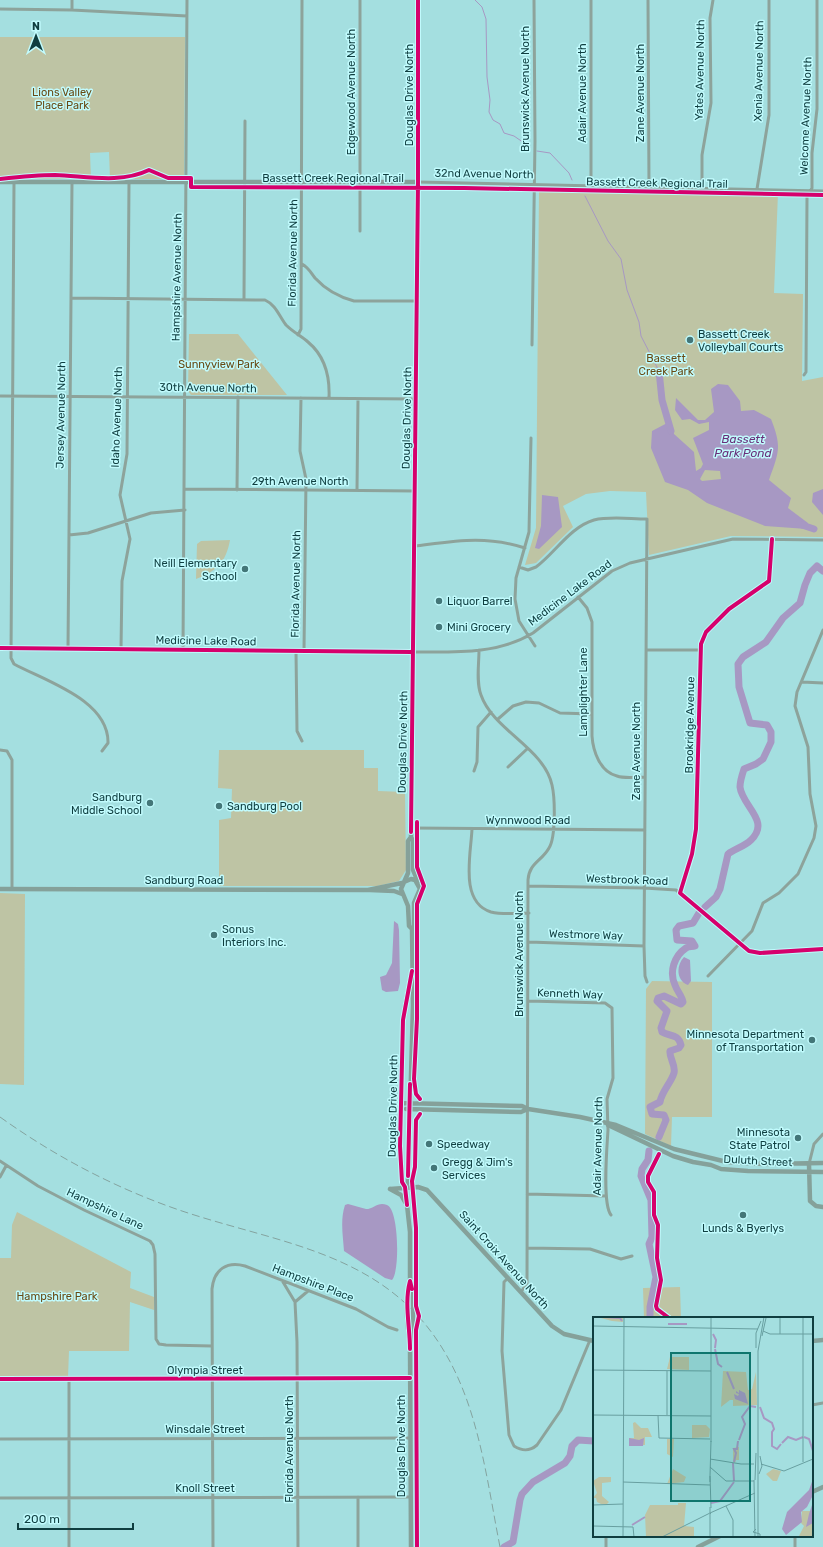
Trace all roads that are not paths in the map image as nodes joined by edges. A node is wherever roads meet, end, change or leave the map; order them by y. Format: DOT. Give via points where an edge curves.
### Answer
graph roads {
  1 [pos="72,0"];
  2 [pos="187,0"];
  3 [pos="302,0"];
  4 [pos="360,0"];
  5 [pos="418,0"];
  6 [pos="534,0"];
  7 [pos="591,0"];
  8 [pos="648,0"];
  9 [pos="713,0"];
  10 [pos="769,0"];
  11 [pos="817,0"];
  12 [pos="0,9"];
  13 [pos="72,10"];
  14 [pos="187,16"];
  15 [pos="245,121"];
  16 [pos="0,182"];
  17 [pos="14,182"];
  18 [pos="72,182"];
  19 [pos="129,182"];
  20 [pos="187,182"];
  21 [pos="245,182"];
  22 [pos="303,182"];
  23 [pos="360,182"];
  24 [pos="418,182"];
  25 [pos="534,184"];
  26 [pos="591,186"];
  27 [pos="649,187"];
  28 [pos="702,188"];
  29 [pos="757,189"];
  30 [pos="808,191"];
  31 [pos="823,191"];
  32 [pos="360,231"];
  33 [pos="302,264"];
  34 [pos="71,298"];
  35 [pos="128,298"];
  36 [pos="186,298"];
  37 [pos="244,298"];
  38 [pos="417,301"];
  39 [pos="298,335"];
  40 [pos="532,345"];
  41 [pos="804,375"];
  42 [pos="0,396"];
  43 [pos="12,396"];
  44 [pos="70,396"];
  45 [pos="128,396"];
  46 [pos="185,397"];
  47 [pos="238,398"];
  48 [pos="301,398"];
  49 [pos="330,398"];
  50 [pos="358,399"];
  51 [pos="416,399"];
  52 [pos="531,438"];
  53 [pos="185,489"];
  54 [pos="237,490"];
  55 [pos="306,490"];
  56 [pos="357,490"];
  57 [pos="415,491"];
  58 [pos="185,510"];
  59 [pos="126,521"];
  60 [pos="69,535"];
  61 [pos="772,540"];
  62 [pos="823,540"];
  63 [pos="414,546"];
  64 [pos="525,548"];
  65 [pos="646,559"];
  66 [pos="519,567"];
  67 [pos="578,597"];
  68 [pos="823,630"];
  69 [pos="527,636"];
  70 [pos="535,646"];
  71 [pos="0,648"];
  72 [pos="11,648"];
  73 [pos="68,649"];
  74 [pos="121,649"];
  75 [pos="183,650"];
  76 [pos="479,650"];
  77 [pos="646,650"];
  78 [pos="700,650"];
  79 [pos="296,651"];
  80 [pos="304,651"];
  81 [pos="412,652"];
  82 [pos="802,682"];
  83 [pos="823,683"];
  84 [pos="491,712"];
  85 [pos="592,714"];
  86 [pos="498,719"];
  87 [pos="302,741"];
  88 [pos="527,749"];
  89 [pos="2,750"];
  90 [pos="102,751"];
  91 [pos="508,767"];
  92 [pos="474,771"];
  93 [pos="645,778"];
  94 [pos="411,828"];
  95 [pos="472,829"];
  96 [pos="553,829"];
  97 [pos="644,830"];
  98 [pos="411,837"];
  99 [pos="403,882"];
  100 [pos="418,882"];
  101 [pos="528,886"];
  102 [pos="644,888"];
  103 [pos="0,889"];
  104 [pos="12,889"];
  105 [pos="368,890"];
  106 [pos="680,893"];
  107 [pos="403,895"];
  108 [pos="417,896"];
  109 [pos="528,913"];
  110 [pos="412,930"];
  111 [pos="528,942"];
  112 [pos="740,944"];
  113 [pos="644,946"];
  114 [pos="823,949"];
  115 [pos="412,971"];
  116 [pos="708,976"];
  117 [pos="647,982"];
  118 [pos="528,1001"];
  119 [pos="611,1006"];
  120 [pos="410,1103"];
  121 [pos="402,1106"];
  122 [pos="409,1109"];
  123 [pos="528,1109"];
  124 [pos="606,1124"];
  125 [pos="823,1134"];
  126 [pos="0,1161"];
  127 [pos="823,1163"];
  128 [pos="809,1164"];
  129 [pos="6,1166"];
  130 [pos="810,1172"];
  131 [pos="823,1172"];
  132 [pos="0,1177"];
  133 [pos="405,1187"];
  134 [pos="527,1194"];
  135 [pos="606,1196"];
  136 [pos="407,1204"];
  137 [pos="823,1207"];
  138 [pos="611,1215"];
  139 [pos="527,1248"];
  140 [pos="632,1256"];
  141 [pos="508,1278"];
  142 [pos="283,1282"];
  143 [pos="308,1291"];
  144 [pos="521,1292"];
  145 [pos="295,1302"];
  146 [pos="397,1330"];
  147 [pos="592,1340"];
  148 [pos="823,1340"];
  149 [pos="813,1341"];
  150 [pos="212,1346"];
  151 [pos="410,1378"];
  152 [pos="0,1379"];
  153 [pos="212,1379"];
  154 [pos="298,1379"];
  155 [pos="69,1380"];
  156 [pos="823,1403"];
  157 [pos="813,1405"];
  158 [pos="212,1438"];
  159 [pos="298,1438"];
  160 [pos="410,1438"];
  161 [pos="0,1439"];
  162 [pos="69,1439"];
  163 [pos="823,1487"];
  164 [pos="813,1492"];
  165 [pos="212,1497"];
  166 [pos="298,1497"];
  167 [pos="358,1497"];
  168 [pos="410,1497"];
  169 [pos="0,1498"];
  170 [pos="69,1498"];
  171 [pos="718,1537"];
  172 [pos="69,1547"];
  173 [pos="213,1547"];
  174 [pos="298,1547"];
  175 [pos="358,1547"];
  176 [pos="411,1547"];
  177 [pos="698,1547"];
  1 -- 13 [label="street"];
  2 -- 14 [label="street, Hampshire Avenue North"];
  3 -- 22 [label="street, Florida Avenue North"];
  4 -- 23 [label="street, Edgewood Avenue North"];
  5 -- 24 [label="street, Douglas Drive North"];
  6 -- 25 [label="street, Brunswick Avenue North"];
  7 -- 26 [label="street, Adair Avenue North"];
  8 -- 27 [label="street, Zane Avenue North"];
  9 -- 28 [label="street, Yates Avenue North" via="710,18 711,102 702,155"];
  10 -- 29 [label="street, Xenia Avenue North" via="769,115"];
  11 -- 30 [label="street, Welcome Avenue North" via="817,109 812,153 812,188"];
  12 -- 13 [label="street"];
  13 -- 14 [label="street"];
  14 -- 20 [label="street, Hampshire Avenue North"];
  15 -- 21 [label="street"];
  16 -- 17 [label="street, 32nd Avenue North"];
  17 -- 18 [label="street, 32nd Avenue North"];
  17 -- 43 [label="street"];
  18 -- 19 [label="street, 32nd Avenue North"];
  18 -- 34 [label="street, Jersey Avenue North"];
  19 -- 20 [label="street, 32nd Avenue North"];
  19 -- 35 [label="street, Idaho Avenue North"];
  20 -- 21 [label="street, 32nd Avenue North"];
  20 -- 36 [label="street, Hampshire Avenue North"];
  21 -- 22 [label="street, 32nd Avenue North"];
  21 -- 37 [label="street"];
  22 -- 23 [label="street, 32nd Avenue North"];
  22 -- 33 [label="street, Florida Avenue North"];
  23 -- 24 [label="street, 32nd Avenue North"];
  23 -- 32 [label="street, Edgewood Avenue North"];
  24 -- 25 [label="street, 32nd Avenue North"];
  24 -- 38 [label="street, Douglas Drive North"];
  25 -- 26 [label="street, 32nd Avenue North"];
  25 -- 40 [label="street, Brunswick Avenue North"];
  26 -- 27 [label="street, 32nd Avenue North"];
  27 -- 28 [label="street, 32nd Avenue North"];
  28 -- 29 [label="street, 32nd Avenue North"];
  29 -- 30 [label="street, 32nd Avenue North"];
  30 -- 31 [label="street, 32nd Avenue North"];
  30 -- 41 [label="street, Welcome Avenue North"];
  33 -- 38 [label="street" via="322,285 344,298 354,301"];
  33 -- 39 [label="street, Florida Avenue North" via="301,329"];
  34 -- 35 [label="street"];
  34 -- 44 [label="street, Jersey Avenue North"];
  35 -- 36 [label="street"];
  35 -- 45 [label="street, Idaho Avenue North"];
  36 -- 37 [label="street"];
  36 -- 46 [label="street, Hampshire Avenue North"];
  37 -- 39 [label="street" via="259,298 269,302 286,325"];
  38 -- 51 [label="street, Douglas Drive North"];
  39 -- 49 [label="street" via="315,349 322,359 329,380"];
  42 -- 43 [label="street, 30th Avenue North"];
  43 -- 44 [label="street, 30th Avenue North"];
  43 -- 72 [label="street"];
  44 -- 45 [label="street, 30th Avenue North"];
  44 -- 60 [label="street, Jersey Avenue North"];
  45 -- 46 [label="street, 30th Avenue North"];
  45 -- 59 [label="street, Idaho Avenue North" via="127,462 120,495"];
  46 -- 47 [label="street, 30th Avenue North"];
  46 -- 53 [label="street, Hampshire Avenue North"];
  47 -- 48 [label="street, 30th Avenue North"];
  47 -- 54 [label="street"];
  48 -- 49 [label="street, 30th Avenue North"];
  48 -- 55 [label="street, Florida Avenue North" via="300,451"];
  49 -- 50 [label="street, 30th Avenue North"];
  50 -- 51 [label="street, 30th Avenue North"];
  50 -- 56 [label="street"];
  51 -- 57 [label="street, Douglas Drive North"];
  52 -- 64 [label="street" via="530,520"];
  53 -- 54 [label="street, 29th Avenue North"];
  53 -- 58 [label="street, Hampshire Avenue North"];
  54 -- 55 [label="street, 29th Avenue North"];
  55 -- 56 [label="street, 29th Avenue North"];
  55 -- 80 [label="street, Florida Avenue North"];
  56 -- 57 [label="street, 29th Avenue North"];
  57 -- 63 [label="street, Douglas Drive North"];
  58 -- 59 [label="street" via="151,513"];
  58 -- 75 [label="street, Hampshire Avenue North"];
  59 -- 60 [label="street" via="88,534"];
  59 -- 74 [label="street, Idaho Avenue North" via="130,538 122,581"];
  60 -- 73 [label="street, Jersey Avenue North"];
  61 -- 62 [label="street"];
  61 -- 65 [label="street" via="733,539"];
  61 -- 78 [label="street, Brookridge Avenue" via="769,581 735,603 711,626 703,638"];
  63 -- 64 [label="street" via="480,539"];
  63 -- 81 [label="street, Douglas Drive North"];
  64 -- 66 [label="street"];
  65 -- 66 [label="street, Zane Avenue North" via="647,519 602,519 594,520 576,530 536,567 528,570"];
  65 -- 67 [label="street, Medicine Lake Road" via="612,571"];
  65 -- 77 [label="street, Zane Avenue North"];
  66 -- 69 [label="street" via="515,599 520,621"];
  67 -- 69 [label="street, Medicine Lake Road"];
  67 -- 85 [label="street, Lamplighter Lane" via="592,622"];
  68 -- 82 [label="street"];
  69 -- 70 [label="street, Medicine Lake Road"];
  69 -- 76 [label="street, Medicine Lake Road" via="504,645"];
  71 -- 72 [label="street, Medicine Lake Road"];
  72 -- 73 [label="street, Medicine Lake Road"];
  72 -- 90 [label="street" via="14,664 69,691 94,711 107,730 108,743"];
  73 -- 74 [label="street, Medicine Lake Road"];
  74 -- 75 [label="street, Medicine Lake Road"];
  75 -- 79 [label="street, Medicine Lake Road"];
  76 -- 81 [label="street, Medicine Lake Road"];
  76 -- 84 [label="street, Brunswick Avenue North" via="480,691"];
  77 -- 78 [label="street"];
  77 -- 93 [label="street, Zane Avenue North"];
  78 -- 106 [label="street, Brookridge Avenue" via="696,829 692,854"];
  79 -- 80 [label="street, Medicine Lake Road"];
  79 -- 87 [label="street, Florida Avenue North" via="297,731"];
  80 -- 81 [label="street, Medicine Lake Road"];
  81 -- 94 [label="street, Douglas Drive North"];
  82 -- 83 [label="street"];
  82 -- 112 [label="street" via="795,706 808,746 810,794 816,826 814,838 798,874 779,893 764,903 756,924"];
  84 -- 86 [label="street, Brunswick Avenue North"];
  84 -- 92 [label="street" via="478,728 477,762"];
  85 -- 86 [label="street" via="560,713 540,703 526,702 513,706"];
  85 -- 93 [label="street, Lamplighter Lane" via="595,753 604,767 617,777"];
  86 -- 88 [label="street, Brunswick Avenue North"];
  88 -- 91 [label="street"];
  88 -- 96 [label="street, Brunswick Avenue North" via="550,778 553,794"];
  89 -- 104 [label="street" via="10,753 12,760"];
  93 -- 97 [label="street, Zane Avenue North"];
  94 -- 95 [label="street, Wynnwood Road"];
  94 -- 98 [label="street, Douglas Drive North"];
  95 -- 96 [label="street, Wynnwood Road"];
  95 -- 109 [label="street" via="469,883 475,900 480,906 492,912"];
  96 -- 97 [label="street, Wynnwood Road"];
  96 -- 101 [label="street, Brunswick Avenue North" via="548,850 530,869"];
  97 -- 102 [label="street, Zane Avenue North"];
  98 -- 99 [label="street, Douglas Drive North" via="408,841 408,873"];
  98 -- 100 [label="street, Douglas Drive North" via="413,870"];
  99 -- 100 [label="street" via="411,879"];
  99 -- 105 [label="street, Sandburg Road"];
  99 -- 107 [label="street, Douglas Drive North"];
  100 -- 108 [label="street, Douglas Drive North" via="420,889"];
  101 -- 102 [label="street, Westbrook Road"];
  101 -- 109 [label="street, Brunswick Avenue North"];
  102 -- 106 [label="street, Westbrook Road" via="676,890"];
  102 -- 113 [label="street, Zane Avenue North"];
  103 -- 104 [label="street, Sandburg Road"];
  104 -- 105 [label="street, Sandburg Road"];
  105 -- 107 [label="street, Sandburg Road" via="394,891"];
  106 -- 112 [label="street, Westbrook Road"];
  107 -- 108 [label="street" via="409,898"];
  107 -- 110 [label="street, Douglas Drive North" via="408,906 409,926"];
  108 -- 110 [label="street, Douglas Drive North"];
  109 -- 111 [label="street, Brunswick Avenue North"];
  110 -- 115 [label="street, Douglas Drive North"];
  111 -- 113 [label="street, Westmore Way"];
  111 -- 118 [label="street, Brunswick Avenue North"];
  112 -- 114 [label="street, Westbrook Road" via="754,953"];
  112 -- 116 [label="street"];
  113 -- 117 [label="street, Zane Avenue North" via="644,976"];
  115 -- 120 [label="street, Douglas Drive North" via="414,985"];
  115 -- 121 [label="street, Douglas Drive North" via="404,1013"];
  118 -- 119 [label="street, Kenneth Way" via="605,1003"];
  118 -- 123 [label="street, Brunswick Avenue North"];
  119 -- 124 [label="street, Adair Avenue North" via="613,1078 607,1096"];
  120 -- 121 [label="street, Duluth Street"];
  120 -- 122 [label="street, Douglas Drive North"];
  120 -- 123 [label="street, Duluth Street" via="507,1105"];
  121 -- 122 [label="street, Duluth Street"];
  121 -- 133 [label="street, Douglas Drive North" via="400,1163"];
  122 -- 123 [label="street, Duluth Street" via="521,1112"];
  122 -- 133 [label="street, Douglas Drive North" via="408,1182"];
  123 -- 124 [label="street, Duluth Street"];
  123 -- 134 [label="street, Brunswick Avenue North"];
  124 -- 128 [label="street, Duluth Street" via="624,1128 690,1154 727,1162"];
  124 -- 130 [label="street, Duluth Street" via="673,1156 721,1169"];
  124 -- 135 [label="street, Adair Avenue North"];
  125 -- 128 [label="street" via="814,1144"];
  126 -- 129 [label="street, Hampshire Lane"];
  127 -- 128 [label="street, Duluth Street"];
  128 -- 130 [label="street"];
  129 -- 132 [label="street"];
  129 -- 150 [label="street, Hampshire Lane" via="84,1210 150,1241 156,1254 156,1339 159,1344 166,1345"];
  130 -- 131 [label="street, Duluth Street"];
  130 -- 137 [label="street" via="810,1201 816,1206"];
  133 -- 136 [label="street, Douglas Drive North"];
  133 -- 136 [label="street" via="390,1189 401,1195"];
  133 -- 141 [label="street, Saint Croix Avenue North" via="422,1187 427,1190"];
  134 -- 135 [label="street"];
  134 -- 139 [label="street, Brunswick Avenue North"];
  135 -- 138 [label="street, Adair Avenue North"];
  136 -- 151 [label="street, Douglas Drive North" via="412,1288"];
  139 -- 140 [label="street" via="590,1249 621,1259"];
  139 -- 144 [label="street, Brunswick Avenue North" via="527,1284"];
  141 -- 144 [label="street, Saint Croix Avenue North"];
  141 -- 147 [label="street" via="504,1282 502,1351 509,1435 514,1446 524,1450 537,1445 561,1410"];
  142 -- 143 [label="street, Hampshire Place"];
  142 -- 145 [label="street, Florida Avenue North"];
  142 -- 150 [label="street, Hampshire Place" via="237,1264 221,1268 213,1283"];
  143 -- 145 [label="street"];
  143 -- 146 [label="street, Hampshire Place" via="356,1309"];
  144 -- 147 [label="street, Saint Croix Avenue North" via="552,1326 564,1334"];
  145 -- 154 [label="street, Florida Avenue North"];
  148 -- 149 [label="street"];
  150 -- 153 [label="street"];
  151 -- 154 [label="street, Olympia Street"];
  151 -- 160 [label="street, Douglas Drive North"];
  152 -- 155 [label="street, Olympia Street"];
  153 -- 154 [label="street, Olympia Street"];
  153 -- 155 [label="street, Olympia Street"];
  153 -- 158 [label="street"];
  154 -- 159 [label="street, Florida Avenue North"];
  155 -- 162 [label="street"];
  156 -- 157 [label="street"];
  158 -- 159 [label="street, Winsdale Street"];
  158 -- 162 [label="street, Winsdale Street"];
  158 -- 165 [label="street"];
  159 -- 160 [label="street, Winsdale Street"];
  159 -- 166 [label="street, Florida Avenue North"];
  160 -- 168 [label="street, Douglas Drive North"];
  161 -- 162 [label="street, Winsdale Street"];
  162 -- 170 [label="street"];
  163 -- 164 [label="street"];
  165 -- 166 [label="street, Knoll Street"];
  165 -- 170 [label="street, Knoll Street"];
  165 -- 173 [label="street"];
  166 -- 167 [label="street, Knoll Street"];
  166 -- 174 [label="street, Florida Avenue North"];
  167 -- 168 [label="street, Knoll Street"];
  167 -- 175 [label="street"];
  168 -- 176 [label="street, Douglas Drive North"];
  169 -- 170 [label="street, Knoll Street"];
  170 -- 172 [label="street"];
  171 -- 177 [label="street"];
}
